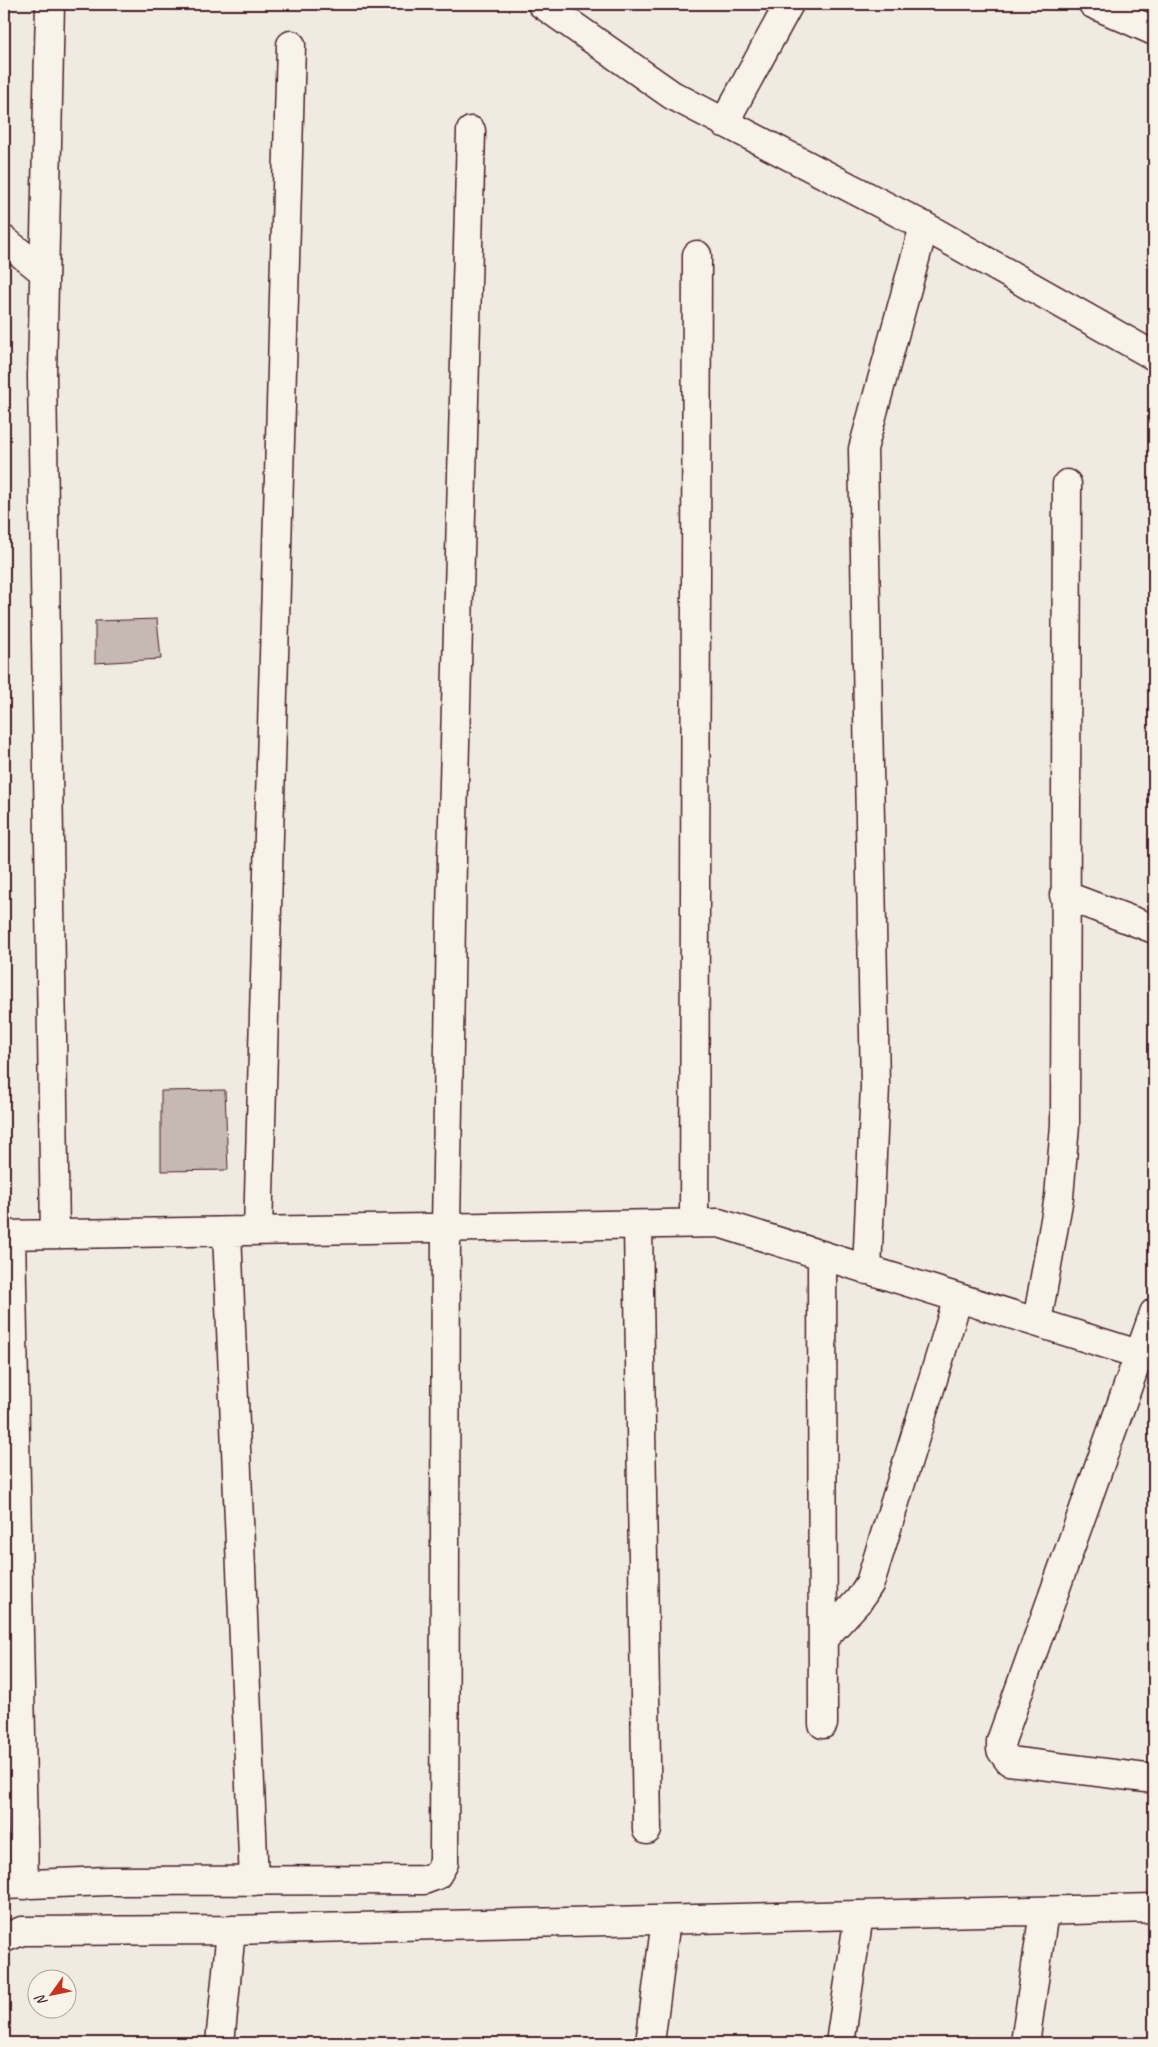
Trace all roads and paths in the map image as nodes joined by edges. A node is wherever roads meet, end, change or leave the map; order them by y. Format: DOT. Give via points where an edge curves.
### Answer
graph roads {
  1 [pos="50,4"];
  2 [pos="542,4"];
  3 [pos="789,4"];
  4 [pos="1093,4"];
  5 [pos="1154,31"];
  6 [pos="291,45"];
  7 [pos="724,123"];
  8 [pos="471,131"];
  9 [pos="924,226"];
  10 [pos="4,240"];
  11 [pos="697,255"];
  12 [pos="44,272"];
  13 [pos="1154,356"];
  14 [pos="1067,484"];
  15 [pos="1064,895"];
  16 [pos="1154,929"];
  17 [pos="694,1224"];
  18 [pos="638,1225"];
  19 [pos="446,1228"];
  20 [pos="258,1231"];
  21 [pos="227,1232"];
  22 [pos="55,1234"];
  23 [pos="7,1235"];
  24 [pos="822,1256"];
  25 [pos="867,1270"];
  26 [pos="958,1298"];
  27 [pos="1154,1313"];
  28 [pos="1037,1322"];
  29 [pos="1147,1356"];
  30 [pos="823,1639"];
  31 [pos="823,1724"];
  32 [pos="1154,1779"];
  33 [pos="647,1830"];
  34 [pos="254,1881"];
  35 [pos="14,1885"];
  36 [pos="1154,1908"];
  37 [pos="1044,1911"];
  38 [pos="859,1915"];
  39 [pos="666,1920"];
  40 [pos="231,1930"];
  41 [pos="4,1938"];
  42 [pos="220,2043"];
  43 [pos="650,2043"];
  44 [pos="840,2043"];
  45 [pos="1025,2043"];
  1 -- 12 [label="street"];
  2 -- 7 [label="street" via="672,95"];
  3 -- 7 [label="street"];
  4 -- 5 [label="street"];
  6 -- 20 [label="street"];
  7 -- 9 [label="street"];
  8 -- 19 [label="street"];
  9 -- 13 [label="street"];
  9 -- 25 [label="street" via="863,449 875,1086"];
  10 -- 12 [label="street"];
  11 -- 17 [label="street"];
  12 -- 22 [label="street" via="42,376"];
  14 -- 15 [label="street"];
  15 -- 16 [label="street"];
  15 -- 28 [label="street" via="1064,1125 1059,1198"];
  17 -- 18 [label="street"];
  17 -- 24 [label="street" via="719,1223"];
  18 -- 19 [label="street"];
  18 -- 33 [label="street"];
  19 -- 20 [label="street"];
  19 -- 34 [label="street" via="444,1863 437,1875 424,1880"];
  20 -- 21 [label="street"];
  21 -- 22 [label="street"];
  21 -- 34 [label="street"];
  22 -- 23 [label="street"];
  23 -- 35 [label="street"];
  24 -- 25 [label="street"];
  24 -- 30 [label="street"];
  25 -- 26 [label="street"];
  26 -- 28 [label="street"];
  26 -- 30 [label="street" via="870,1583 859,1600"];
  27 -- 29 [label="street"];
  28 -- 29 [label="street"];
  29 -- 32 [label="street" via="1001,1741 1009,1761"];
  30 -- 31 [label="street"];
  34 -- 35 [label="street"];
  36 -- 37 [label="street"];
  37 -- 38 [label="street"];
  37 -- 45 [label="street"];
  38 -- 39 [label="street"];
  38 -- 44 [label="street"];
  39 -- 40 [label="street"];
  39 -- 43 [label="street"];
  40 -- 41 [label="street" via="22,1931"];
  40 -- 42 [label="street"];
}
